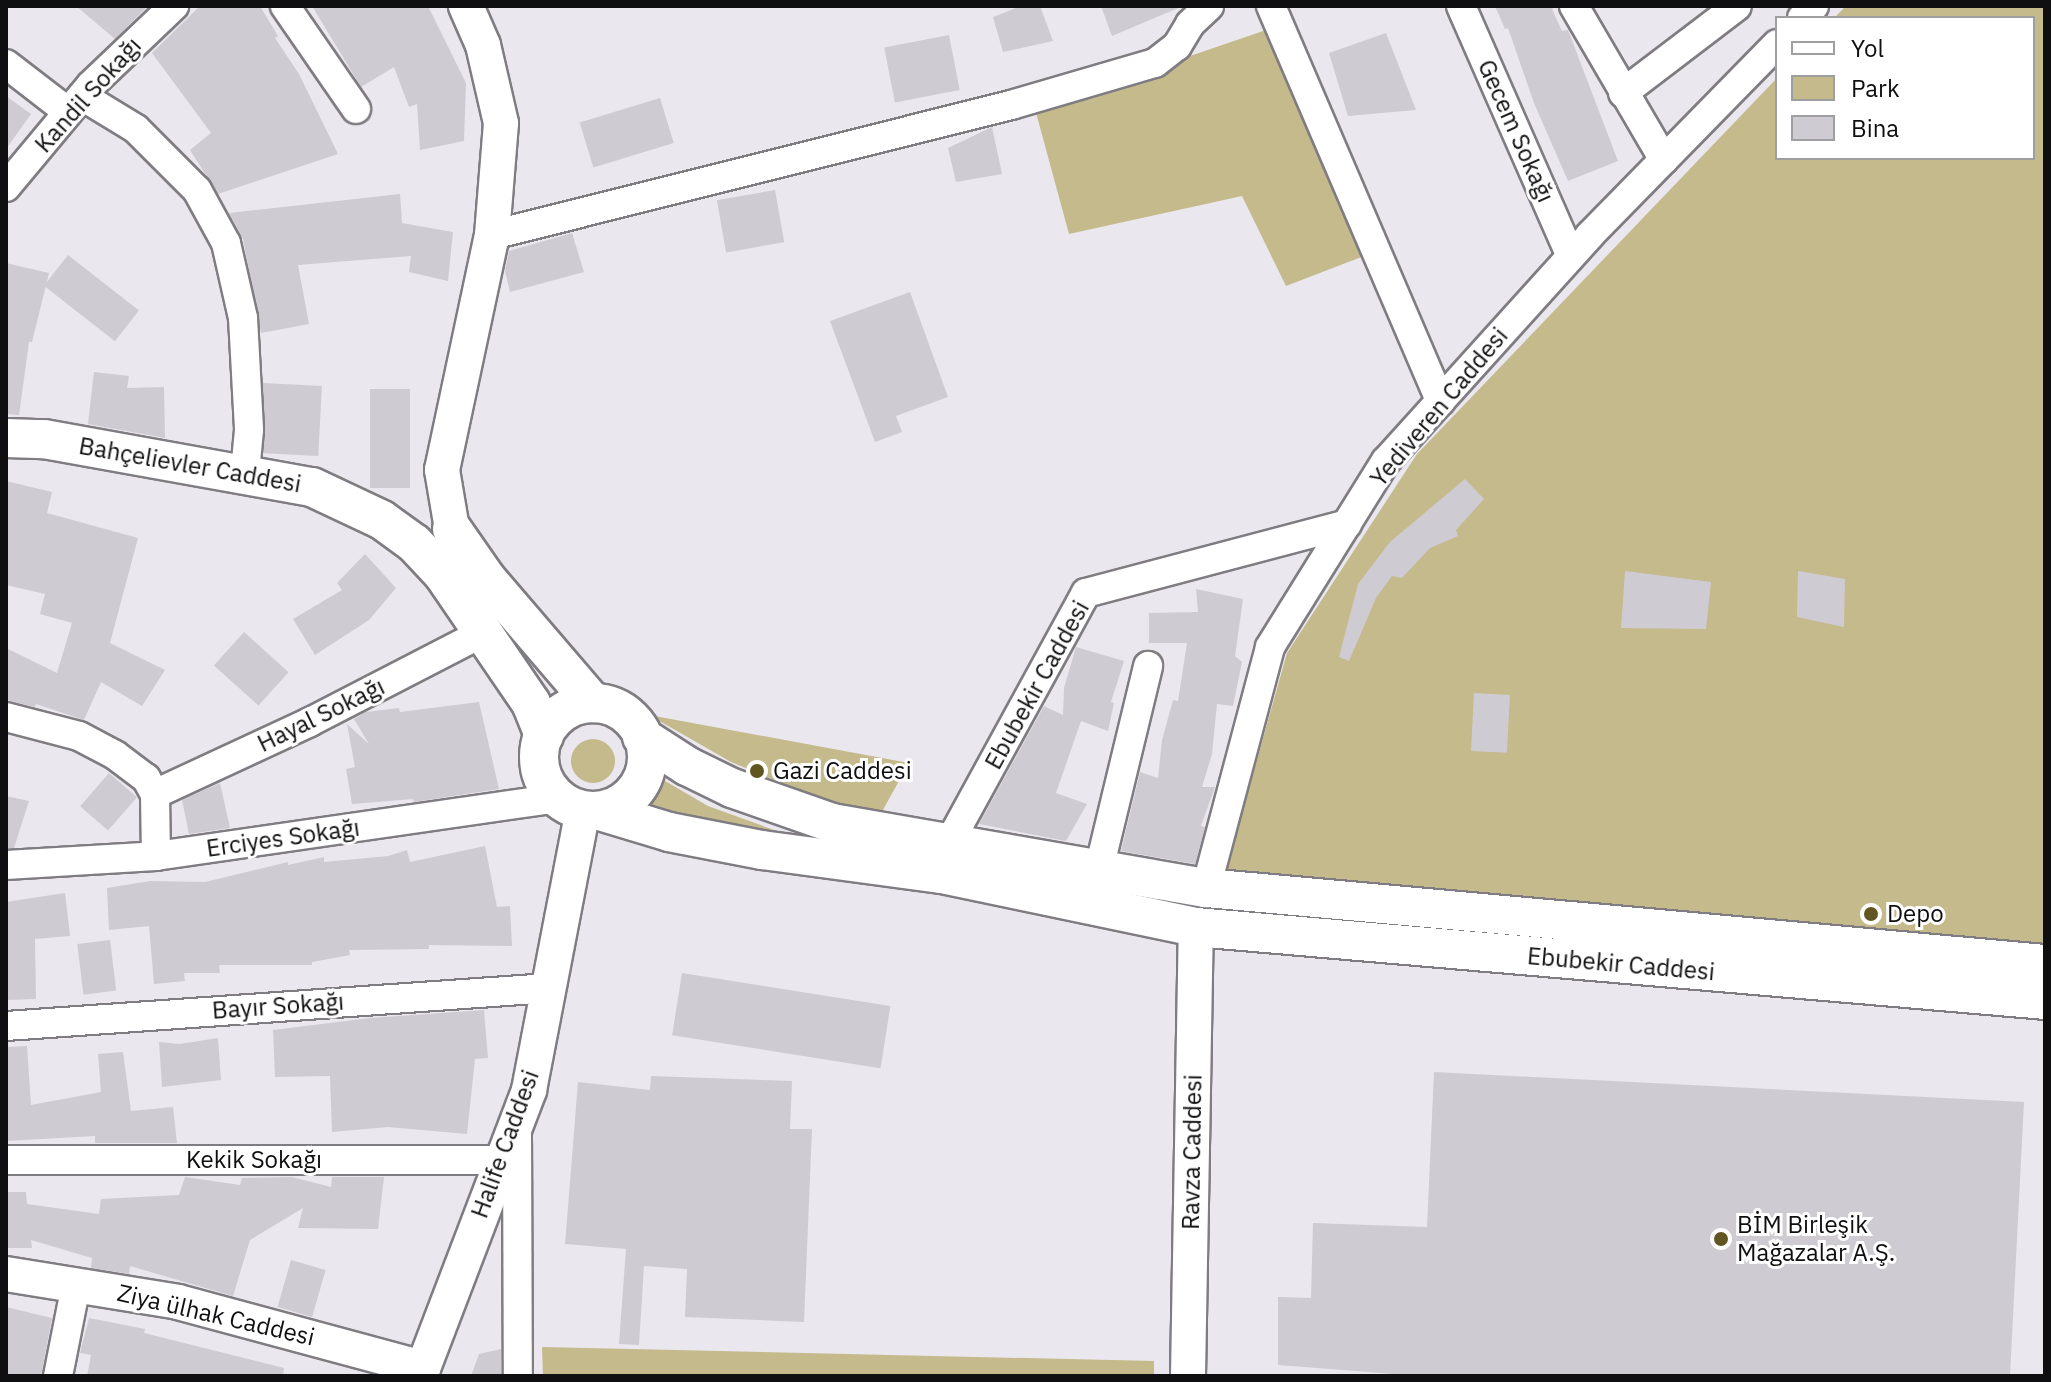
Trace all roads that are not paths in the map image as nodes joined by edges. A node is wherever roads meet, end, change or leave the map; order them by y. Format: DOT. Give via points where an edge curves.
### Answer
graph roads {
  1 [pos="174,6"];
  2 [pos="285,6"];
  3 [pos="466,6"];
  4 [pos="1271,6"];
  5 [pos="1461,6"];
  6 [pos="1574,6"];
  7 [pos="1737,6"];
  8 [pos="1194,12"];
  9 [pos="1775,46"];
  10 [pos="6,64"];
  11 [pos="1623,93"];
  12 [pos="75,104"];
  13 [pos="356,109"];
  14 [pos="1664,160"];
  15 [pos="6,187"];
  16 [pos="492,235"];
  17 [pos="1571,256"];
  18 [pos="1440,401"];
  19 [pos="6,438"];
  20 [pos="245,472"];
  21 [pos="1347,524"];
  22 [pos="452,529"];
  23 [pos="484,632"];
  24 [pos="1148,666"];
  25 [pos="593,703"];
  26 [pos="6,717"];
  27 [pos="544,736"];
  28 [pos="642,737"];
  29 [pos="155,794"];
  30 [pos="580,806"];
  31 [pos="156,856"];
  32 [pos="946,859"];
  33 [pos="6,865"];
  34 [pos="1099,869"];
  35 [pos="1206,888"];
  36 [pos="1196,927"];
  37 [pos="2045,964"];
  38 [pos="550,988"];
  39 [pos="2045,1000"];
  40 [pos="6,1026"];
  41 [pos="517,1120"];
  42 [pos="6,1160"];
  43 [pos="501,1160"];
  44 [pos="6,1274"];
  45 [pos="76,1285"];
  46 [pos="422,1372"];
  47 [pos="58,1376"];
  48 [pos="518,1376"];
  49 [pos="1188,1376"];
  1 -- 12 [label="street, Kandil Sokağı"];
  2 -- 13 [label="street"];
  3 -- 16 [label="street" via="483,45 501,123"];
  4 -- 18 [label="street"];
  5 -- 17 [label="street, Gecem Sokağı"];
  6 -- 11 [label="street"];
  7 -- 11 [label="street"];
  8 -- 16 [label="street" via="1177,46 1155,63 1011,105"];
  9 -- 14 [label="street, Yediveren Caddesi"];
  10 -- 12 [label="street"];
  11 -- 14 [label="street"];
  12 -- 15 [label="street, Kandil Sokağı"];
  12 -- 20 [label="street" via="136,129 197,190 226,243 243,318 249,430"];
  14 -- 17 [label="street, Yediveren Caddesi"];
  16 -- 22 [label="street" via="442,470"];
  17 -- 18 [label="street, Yediveren Caddesi"];
  18 -- 21 [label="street, Yediveren Caddesi" via="1386,461"];
  19 -- 20 [label="main road, Bahçelievler Caddesi" via="44,439"];
  20 -- 23 [label="main road, Bahçelievler Caddesi" via="312,487 382,520 443,574"];
  21 -- 32 [label="street, Ebubekir Caddesi" via="1086,593"];
  21 -- 35 [label="street, Yediveren Caddesi" via="1270,647"];
  22 -- 23 [label="main road"];
  22 -- 25 [label="main road" via="486,578"];
  23 -- 27 [label="main road, Bahçelievler Caddesi" via="531,703"];
  23 -- 29 [label="street, Hayal Sokağı"];
  24 -- 34 [label="street"];
  25 -- 27 [label="main road" via="559,715"];
  25 -- 28 [label="main road" via="627,716"];
  26 -- 29 [label="street" via="56,727 91,742 146,778"];
  27 -- 30 [label="main road" via="539,763 543,780"];
  28 -- 30 [label="main road" via="646,766 631,796"];
  28 -- 32 [label="main road, Ebubekir Caddesi" via="687,766 782,809"];
  29 -- 31 [label="street"];
  30 -- 31 [label="street, Erciyes Sokağı"];
  30 -- 32 [label="main road, Ebubekir Caddesi" via="669,832 762,850"];
  30 -- 38 [label="street, Halife Caddesi"];
  31 -- 33 [label="street, Erciyes Sokağı"];
  32 -- 34 [label="main road, Ebubekir Caddesi"];
  32 -- 36 [label="main road, Ebubekir Caddesi"];
  34 -- 35 [label="main road, Ebubekir Caddesi"];
  35 -- 36 [label="main road"];
  35 -- 37 [label="main road, Ebubekir Caddesi"];
  36 -- 39 [label="main road, Ebubekir Caddesi"];
  36 -- 49 [label="street, Ravza Caddesi"];
  38 -- 40 [label="street, Bayır Sokağı"];
  38 -- 41 [label="street, Halife Caddesi" via="535,1068"];
  41 -- 43 [label="street, Halife Caddesi"];
  41 -- 48 [label="street"];
  42 -- 43 [label="street, Kekik Sokağı"];
  43 -- 46 [label="street, Halife Caddesi"];
  44 -- 45 [label="street, Ziya ülhak Caddesi"];
  45 -- 46 [label="street, Ziya ülhak Caddesi" via="178,1302"];
  45 -- 47 [label="street"];
}
